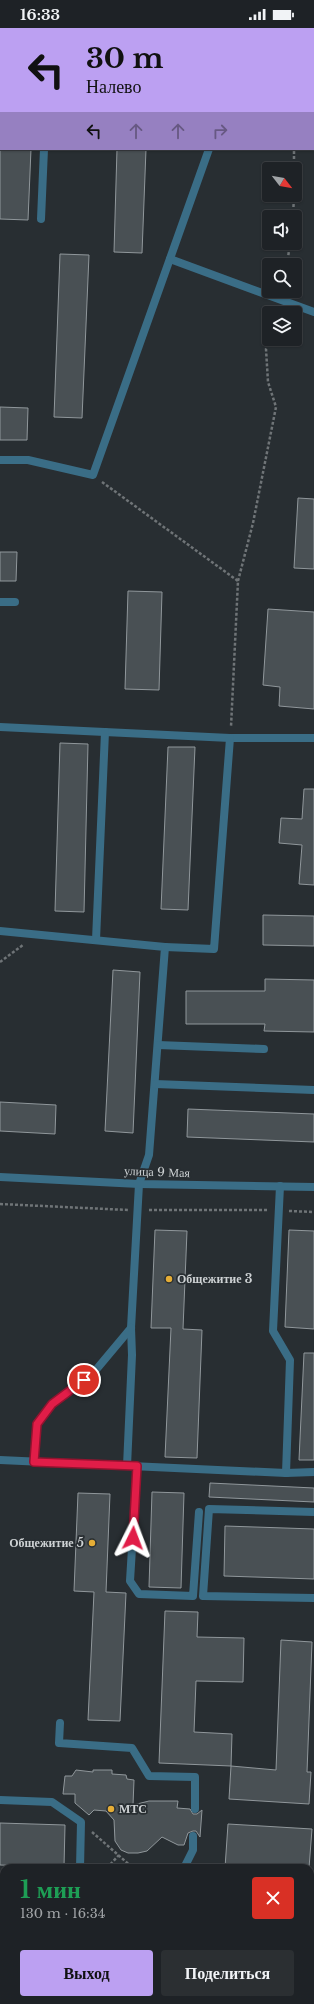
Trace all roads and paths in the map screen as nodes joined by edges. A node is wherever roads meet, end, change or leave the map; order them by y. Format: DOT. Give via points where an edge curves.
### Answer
graph roads {
  1 [pos="44,150"];
  2 [pos="209,150"];
  3 [pos="294,150"];
  4 [pos="294,162"];
  5 [pos="41,219"];
  6 [pos="170,259"];
  7 [pos="314,312"];
  8 [pos="267,346"];
  9 [pos="0,460"];
  10 [pos="93,475"];
  11 [pos="238,582"];
  12 [pos="0,602"];
  13 [pos="15,602"];
  14 [pos="0,727"];
  15 [pos="105,732"];
  16 [pos="230,738"];
  17 [pos="314,738"];
  18 [pos="0,932"];
  19 [pos="37,935"];
  20 [pos="96,940"];
  21 [pos="165,947"];
  22 [pos="0,962"];
  23 [pos="158,1045"];
  24 [pos="264,1049"];
  25 [pos="155,1084"];
  26 [pos="314,1090"];
  27 [pos="0,1177"];
  28 [pos="140,1184"];
  29 [pos="280,1186"];
  30 [pos="314,1187"];
  31 [pos="0,1204"];
  32 [pos="138,1210"];
  33 [pos="279,1210"];
  34 [pos="314,1212"];
  35 [pos="131,1328"];
  36 [pos="0,1460"];
  37 [pos="34,1462"];
  38 [pos="127,1466"];
  39 [pos="137,1466"];
  40 [pos="314,1472"];
  41 [pos="286,1473"];
  42 [pos="199,1512"];
  43 [pos="314,1512"];
  44 [pos="314,1598"];
  45 [pos="60,1723"];
  46 [pos="0,1800"];
  47 [pos="195,1809"];
  48 [pos="81,1822"];
  49 [pos="193,1836"];
  50 [pos="119,1855"];
  51 [pos="80,1864"];
  52 [pos="111,1864"];
  53 [pos="129,1864"];
  54 [pos="186,1864"];
  1 -- 5 [label="street"];
  2 -- 6 [label="street"];
  3 -- 4 [label="path"];
  6 -- 7 [label="street"];
  6 -- 10 [label="street"];
  8 -- 11 [label="path" via="268,382 276,407 253,523"];
  9 -- 10 [label="street" via="28,460"];
  10 -- 11 [label="path"];
  11 -- 16 [label="path"];
  12 -- 13 [label="street"];
  14 -- 15 [label="street"];
  15 -- 16 [label="street"];
  15 -- 20 [label="street"];
  16 -- 17 [label="street"];
  16 -- 21 [label="street" via="214,949"];
  18 -- 19 [label="street"];
  19 -- 20 [label="street"];
  19 -- 22 [label="path"];
  20 -- 21 [label="street"];
  21 -- 23 [label="street"];
  23 -- 24 [label="street"];
  23 -- 25 [label="street"];
  25 -- 26 [label="street"];
  25 -- 28 [label="street" via="148,1155"];
  27 -- 28 [label="street, улица 9 Мая"];
  28 -- 29 [label="street, улица 9 Мая"];
  28 -- 32 [label="street"];
  29 -- 30 [label="street, улица 9 Мая"];
  29 -- 33 [label="street"];
  31 -- 32 [label="path"];
  32 -- 33 [label="path"];
  32 -- 35 [label="street"];
  33 -- 34 [label="path"];
  33 -- 41 [label="street" via="273,1331 290,1360"];
  35 -- 37 [label="street" via="95,1372 52,1404 41,1418 37,1424"];
  35 -- 38 [label="street"];
  36 -- 37 [label="street"];
  37 -- 38 [label="street"];
  38 -- 39 [label="street"];
  39 -- 41 [label="street"];
  39 -- 42 [label="street" via="130,1580 139,1594 193,1596"];
  40 -- 41 [label="street"];
  43 -- 44 [label="street" via="209,1508 203,1596"];
  45 -- 47 [label="street" via="59,1743 132,1748 149,1776 195,1777"];
  46 -- 48 [label="street" via="52,1802"];
  48 -- 50 [label="path"];
  48 -- 51 [label="street"];
  49 -- 54 [label="street" via="193,1850"];
  50 -- 52 [label="path"];
  50 -- 53 [label="path"];
}
